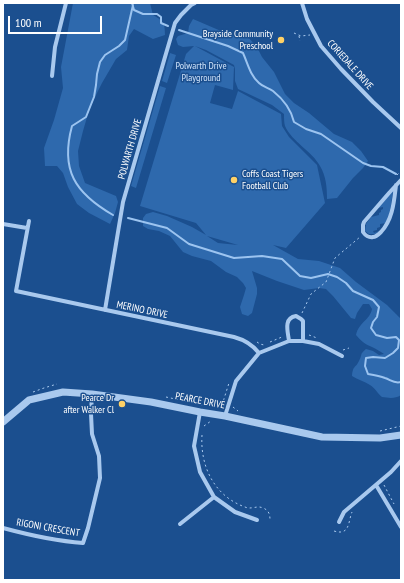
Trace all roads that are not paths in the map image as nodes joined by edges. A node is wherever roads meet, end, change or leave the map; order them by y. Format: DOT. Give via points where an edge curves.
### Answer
graph roads {
  1 [pos="66,3"];
  2 [pos="195,3"];
  3 [pos="302,3"];
  4 [pos="52,76"];
  5 [pos="401,128"];
  6 [pos="401,180"];
  7 [pos="396,185"];
  8 [pos="29,221"];
  9 [pos="3,224"];
  10 [pos="27,228"];
  11 [pos="105,310"];
  12 [pos="289,341"];
  13 [pos="303,341"];
  14 [pos="259,353"];
  15 [pos="342,356"];
  16 [pos="92,394"];
  17 [pos="202,409"];
  18 [pos="225,416"];
  19 [pos="3,422"];
  20 [pos="401,435"];
  21 [pos="401,461"];
  22 [pos="376,485"];
  23 [pos="214,497"];
  24 [pos="257,520"];
  25 [pos="339,522"];
  26 [pos="180,524"];
  27 [pos="401,527"];
  28 [pos="3,528"];
  1 -- 4 [label="street" via="55,47"];
  2 -- 11 [label="street, POLWARTH DRIVE" via="175,23 124,196"];
  3 -- 5 [label="street, CORIEDALE DRIVE" via="307,20 321,46"];
  6 -- 7 [label="street"];
  7 -- 7 [label="street" via="364,222 363,232 367,236 378,235 389,221"];
  8 -- 10 [label="street"];
  9 -- 10 [label="street"];
  10 -- 11 [label="street, MERINO DRIVE" via="16,291"];
  11 -- 14 [label="street, MERINO DRIVE" via="234,337 244,340"];
  12 -- 13 [label="street"];
  12 -- 13 [label="street" via="288,320 296,316 303,321"];
  12 -- 14 [label="street"];
  13 -- 15 [label="street" via="319,344"];
  14 -- 18 [label="street" via="236,380"];
  16 -- 17 [label="street, PEARCE DRIVE"];
  16 -- 19 [label="street, PEARCE DRIVE" via="63,392 29,400"];
  16 -- 28 [label="street, RIGONI CRESCENT" via="92,434 99,456 100,478 82,543 33,536"];
  17 -- 18 [label="street, PEARCE DRIVE"];
  17 -- 23 [label="street" via="194,446 200,472"];
  18 -- 20 [label="street, PEARCE DRIVE" via="322,437 380,438"];
  21 -- 22 [label="street"];
  22 -- 25 [label="street" via="344,512"];
  22 -- 27 [label="street"];
  23 -- 24 [label="street" via="235,512"];
  23 -- 26 [label="street"];
}
